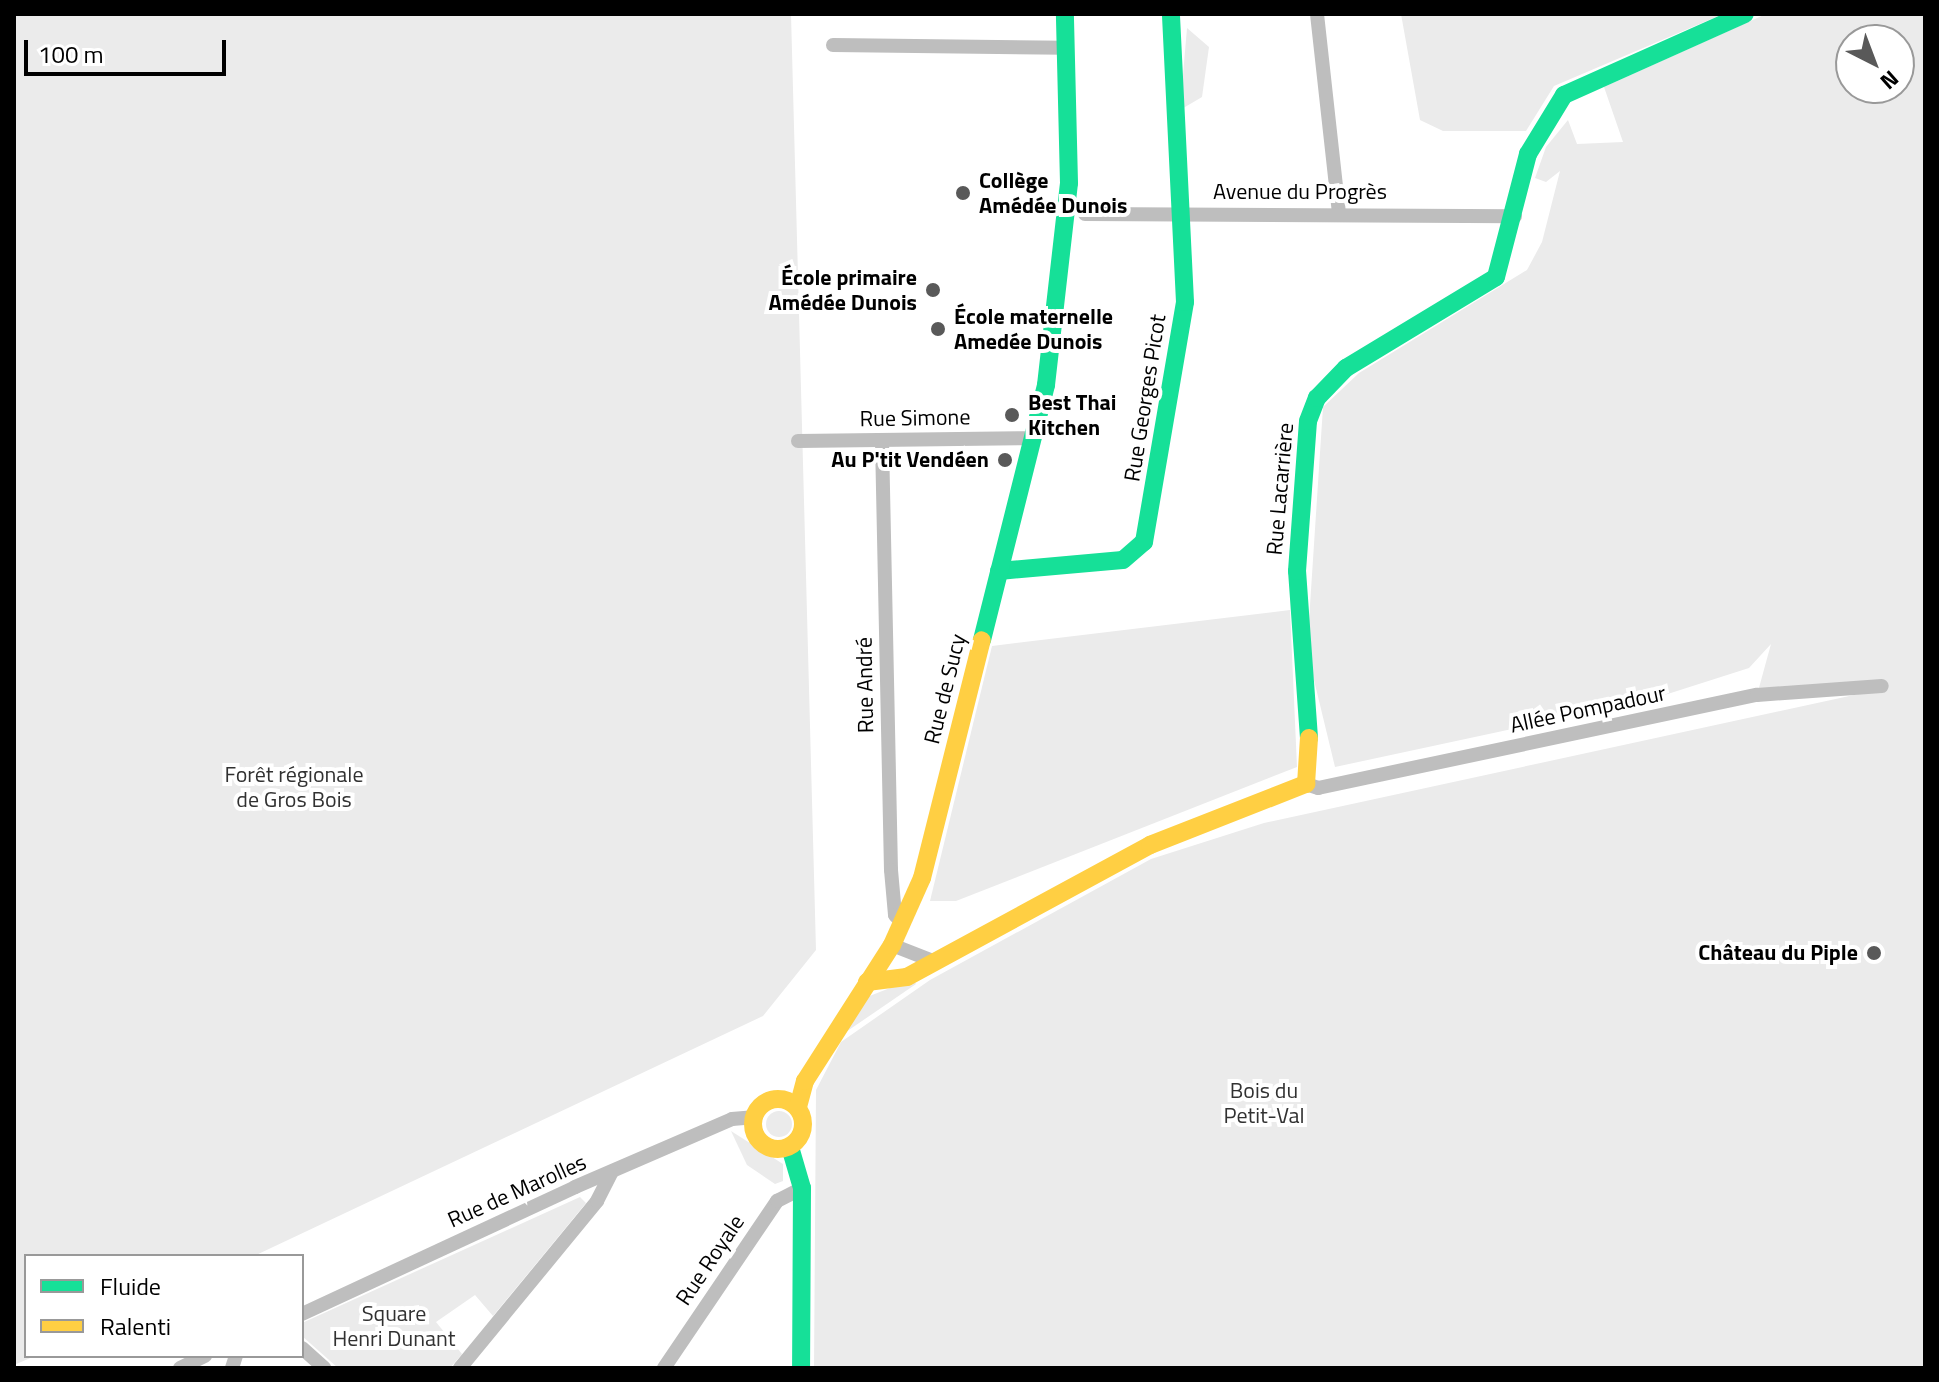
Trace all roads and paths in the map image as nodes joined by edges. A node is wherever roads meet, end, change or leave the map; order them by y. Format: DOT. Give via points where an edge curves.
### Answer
graph roads {
  1 [pos="1065,14"];
  2 [pos="1171,14"];
  3 [pos="1317,14"];
  4 [pos="1745,14"];
  5 [pos="833,45"];
  6 [pos="1065,48"];
  7 [pos="1339,213"];
  8 [pos="1085,214"];
  9 [pos="1177,215"];
  10 [pos="1515,216"];
  11 [pos="1033,438"];
  12 [pos="798,441"];
  13 [pos="882,441"];
  14 [pos="999,571"];
  15 [pos="1882,686"];
  16 [pos="1306,784"];
  17 [pos="903,924"];
  18 [pos="892,945"];
  19 [pos="933,961"];
  20 [pos="867,982"];
  21 [pos="791,1103"];
  22 [pos="753,1117"];
  23 [pos="790,1147"];
  24 [pos="612,1172"];
  25 [pos="802,1188"];
  26 [pos="304,1313"];
  27 [pos="304,1350"];
  28 [pos="201,1358"];
  29 [pos="180,1368"];
  30 [pos="324,1368"];
  31 [pos="460,1368"];
  32 [pos="664,1368"];
  33 [pos="801,1368"];
  1 -- 6 [label="street, Rue de Sucy"];
  2 -- 9 [label="street, Rue Georges Picot"];
  3 -- 7 [label="street"];
  4 -- 10 [label="street, Rue Lacarrière" via="1564,95 1533,139"];
  5 -- 6 [label="street"];
  6 -- 11 [label="street, Rue de Sucy" via="1068,162 1060,279"];
  7 -- 9 [label="street, Avenue du Progrès"];
  7 -- 10 [label="street, Avenue du Progrès"];
  8 -- 9 [label="street, Avenue du Progrès"];
  9 -- 14 [label="street, Rue Georges Picot" via="1185,302 1180,357 1144,542 1123,560"];
  10 -- 16 [label="street, Rue Lacarrière" via="1496,277 1330,380 1308,421 1297,571 1311,759"];
  11 -- 13 [label="street, Rue Simone"];
  11 -- 14 [label="street, Rue de Sucy"];
  12 -- 13 [label="street, Rue Simone"];
  13 -- 17 [label="street, Rue André" via="891,870 895,915"];
  14 -- 17 [label="street, Rue de Sucy" via="936,830"];
  15 -- 16 [label="street, Allée Pompadour" via="1757,695 1318,788"];
  16 -- 19 [label="street" via="1150,845"];
  17 -- 18 [label="street, Rue de Sucy"];
  18 -- 19 [label="street"];
  18 -- 20 [label="street, Rue de Sucy"];
  19 -- 20 [label="street" via="907,977"];
  20 -- 21 [label="street, Rue de Sucy"];
  21 -- 22 [label="street" via="762,1104"];
  21 -- 23 [label="street" via="804,1127"];
  22 -- 23 [label="street" via="759,1141"];
  22 -- 24 [label="street, Rue de Marolles" via="732,1119"];
  23 -- 25 [label="street"];
  24 -- 26 [label="street, Rue de Marolles"];
  24 -- 31 [label="street" via="597,1201"];
  25 -- 32 [label="street, Rue Royale" via="777,1201"];
  25 -- 33 [label="street"];
  27 -- 30 [label="street"];
  28 -- 29 [label="street"];
}
